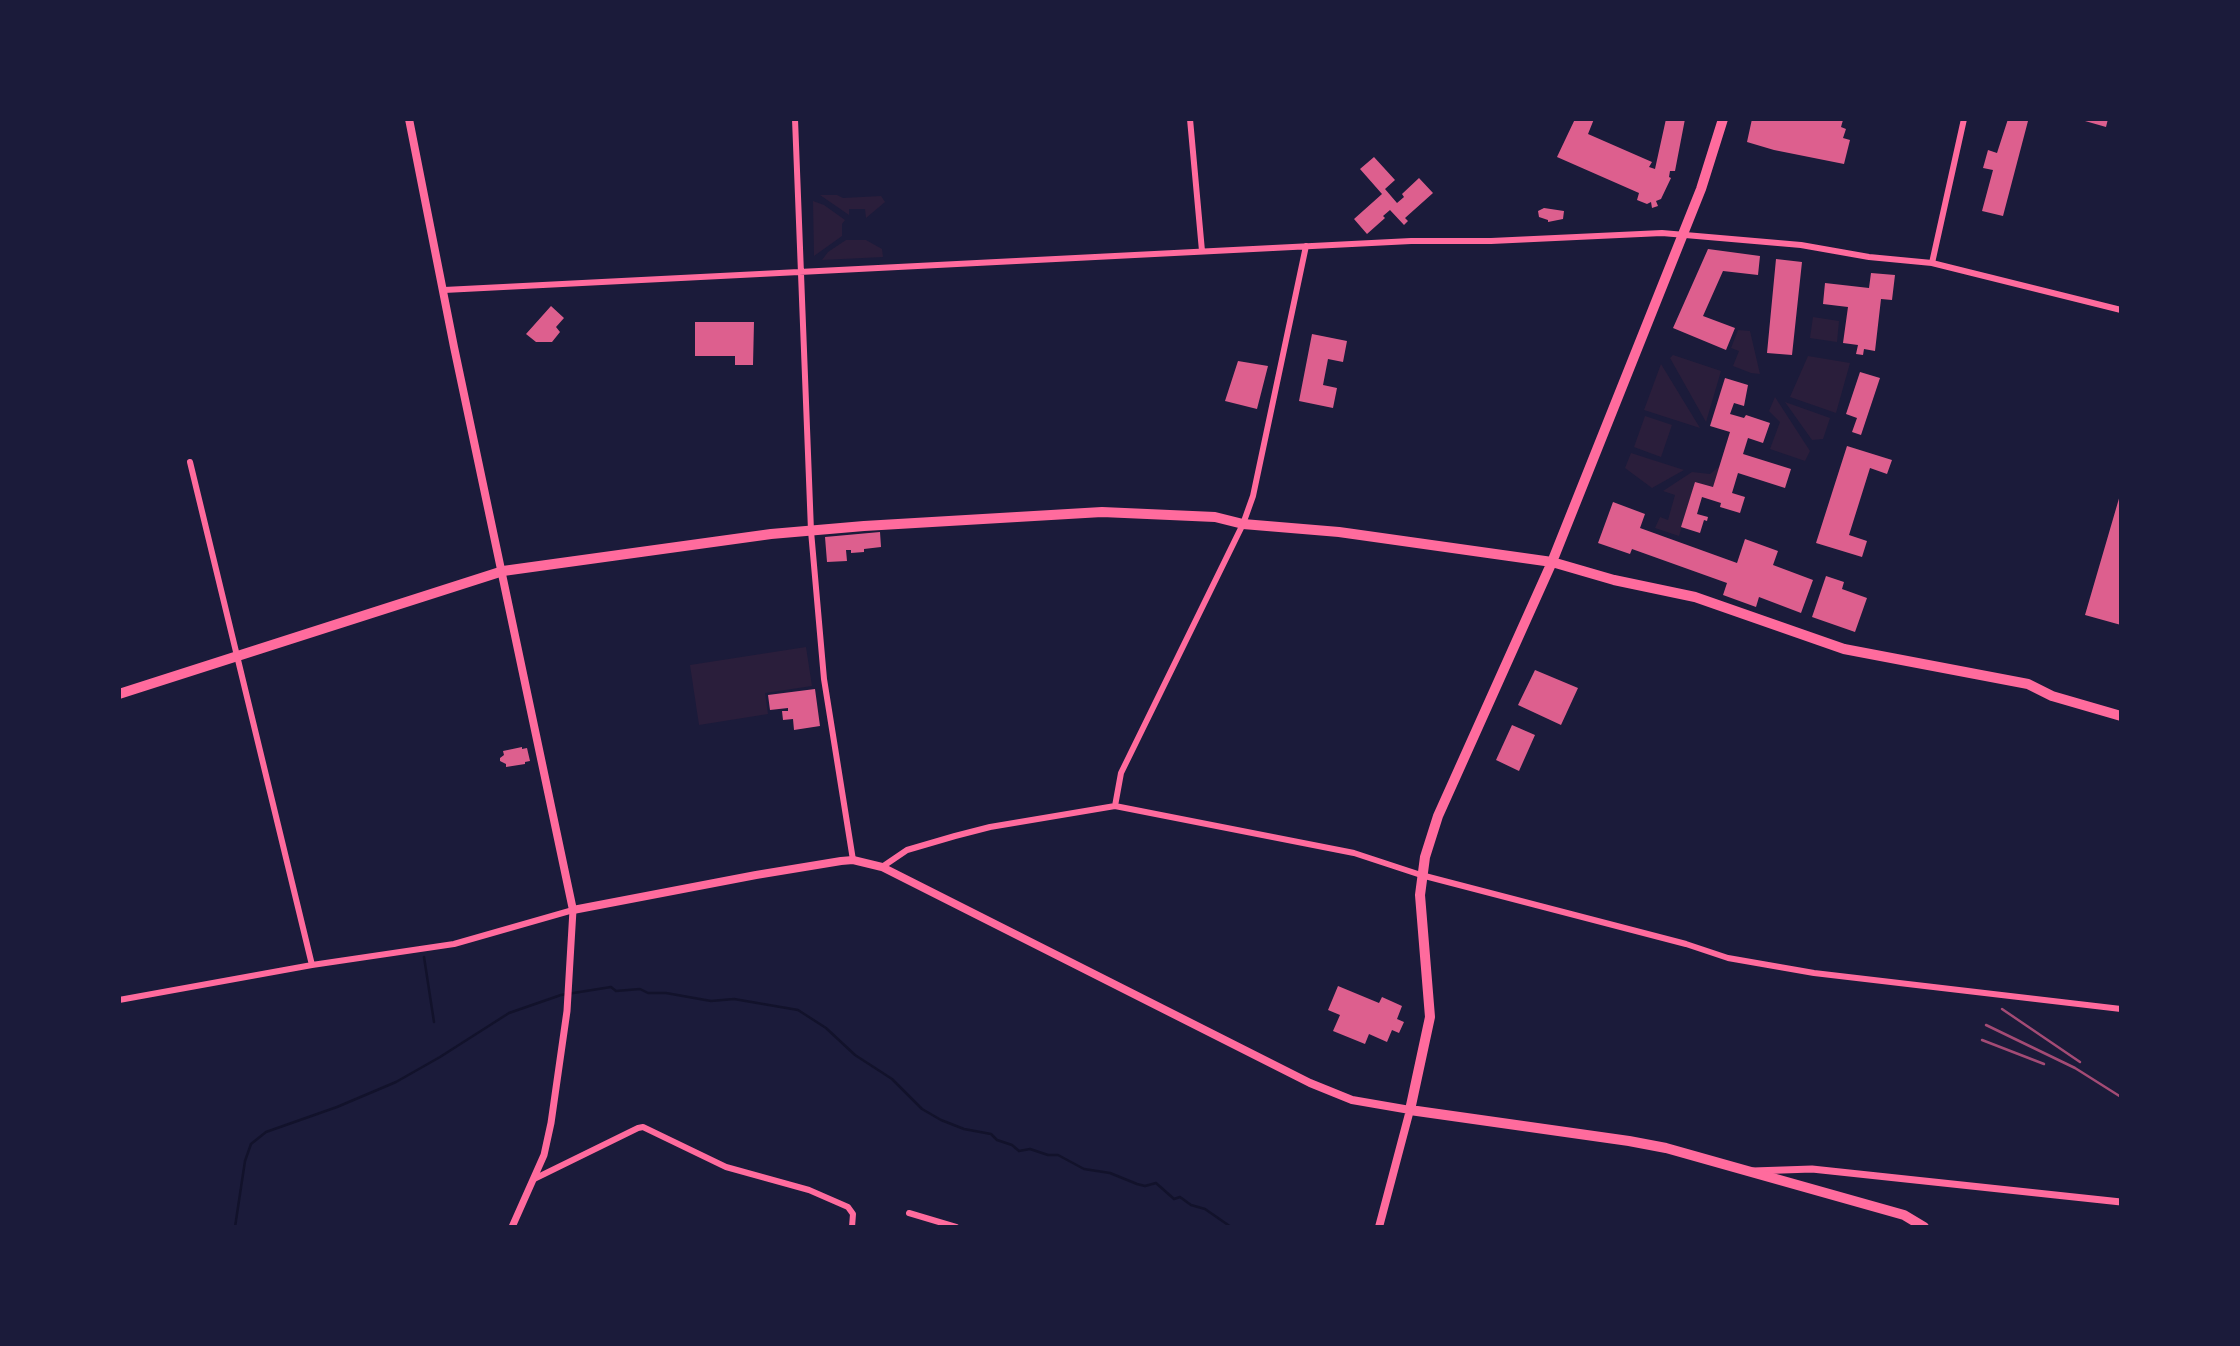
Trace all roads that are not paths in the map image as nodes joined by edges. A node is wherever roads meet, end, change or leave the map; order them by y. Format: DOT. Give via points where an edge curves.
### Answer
graph roads {
  1 [pos="409,119"];
  2 [pos="795,119"];
  3 [pos="1190,119"];
  4 [pos="1723,119"];
  5 [pos="1964,119"];
  6 [pos="1682,234"];
  7 [pos="1306,246"];
  8 [pos="1202,251"];
  9 [pos="1933,262"];
  10 [pos="802,273"];
  11 [pos="444,290"];
  12 [pos="2121,310"];
  13 [pos="190,462"];
  14 [pos="1243,524"];
  15 [pos="811,531"];
  16 [pos="1552,562"];
  17 [pos="503,571"];
  18 [pos="237,656"];
  19 [pos="119,694"];
  20 [pos="2121,716"];
  21 [pos="1115,806"];
  22 [pos="853,860"];
  23 [pos="882,867"];
  24 [pos="1421,875"];
  25 [pos="573,910"];
  26 [pos="312,965"];
  27 [pos="119,1000"];
  28 [pos="2121,1009"];
  29 [pos="1410,1110"];
  30 [pos="1749,1171"];
  31 [pos="534,1179"];
  32 [pos="2121,1202"];
  33 [pos="909,1213"];
  34 [pos="853,1223"];
  35 [pos="512,1227"];
  36 [pos="956,1227"];
  37 [pos="1379,1227"];
  38 [pos="1924,1227"];
  1 -- 11 [label="main road"];
  2 -- 10 [label="street"];
  3 -- 8 [label="street"];
  4 -- 6 [label="highway"];
  5 -- 9 [label="street"];
  6 -- 7 [label="street"];
  6 -- 9 [label="street"];
  6 -- 16 [label="highway"];
  7 -- 8 [label="street"];
  7 -- 14 [label="street" via="1253,496"];
  8 -- 10 [label="street"];
  9 -- 12 [label="street"];
  10 -- 11 [label="street"];
  10 -- 15 [label="street"];
  11 -- 17 [label="main road"];
  13 -- 18 [label="street"];
  14 -- 15 [label="highway" via="1215,517 1102,512"];
  14 -- 16 [label="highway"];
  14 -- 21 [label="street" via="1121,773"];
  15 -- 17 [label="highway"];
  15 -- 22 [label="street" via="824,679"];
  16 -- 20 [label="highway" via="1695,597 1844,649 2028,684 2052,696"];
  16 -- 24 [label="highway" via="1438,816"];
  17 -- 18 [label="highway"];
  17 -- 25 [label="main road"];
  18 -- 19 [label="highway"];
  18 -- 26 [label="street"];
  21 -- 23 [label="street" via="955,836 906,850"];
  21 -- 24 [label="street" via="1354,853"];
  22 -- 23 [label="main road"];
  22 -- 25 [label="main road"];
  23 -- 29 [label="main road" via="1310,1083 1352,1100"];
  24 -- 28 [label="street" via="1728,958 1814,973"];
  24 -- 29 [label="highway" via="1430,1017"];
  25 -- 26 [label="street" via="454,944"];
  25 -- 31 [label="street" via="567,1011 551,1123"];
  26 -- 27 [label="street"];
  29 -- 30 [label="highway" via="1629,1140"];
  29 -- 37 [label="main road"];
  30 -- 32 [label="street" via="1812,1169"];
  30 -- 38 [label="highway" via="1904,1215"];
  31 -- 34 [label="street" via="643,1128 726,1167 809,1190 848,1207"];
  31 -- 35 [label="street"];
  33 -- 36 [label="street"];
}
